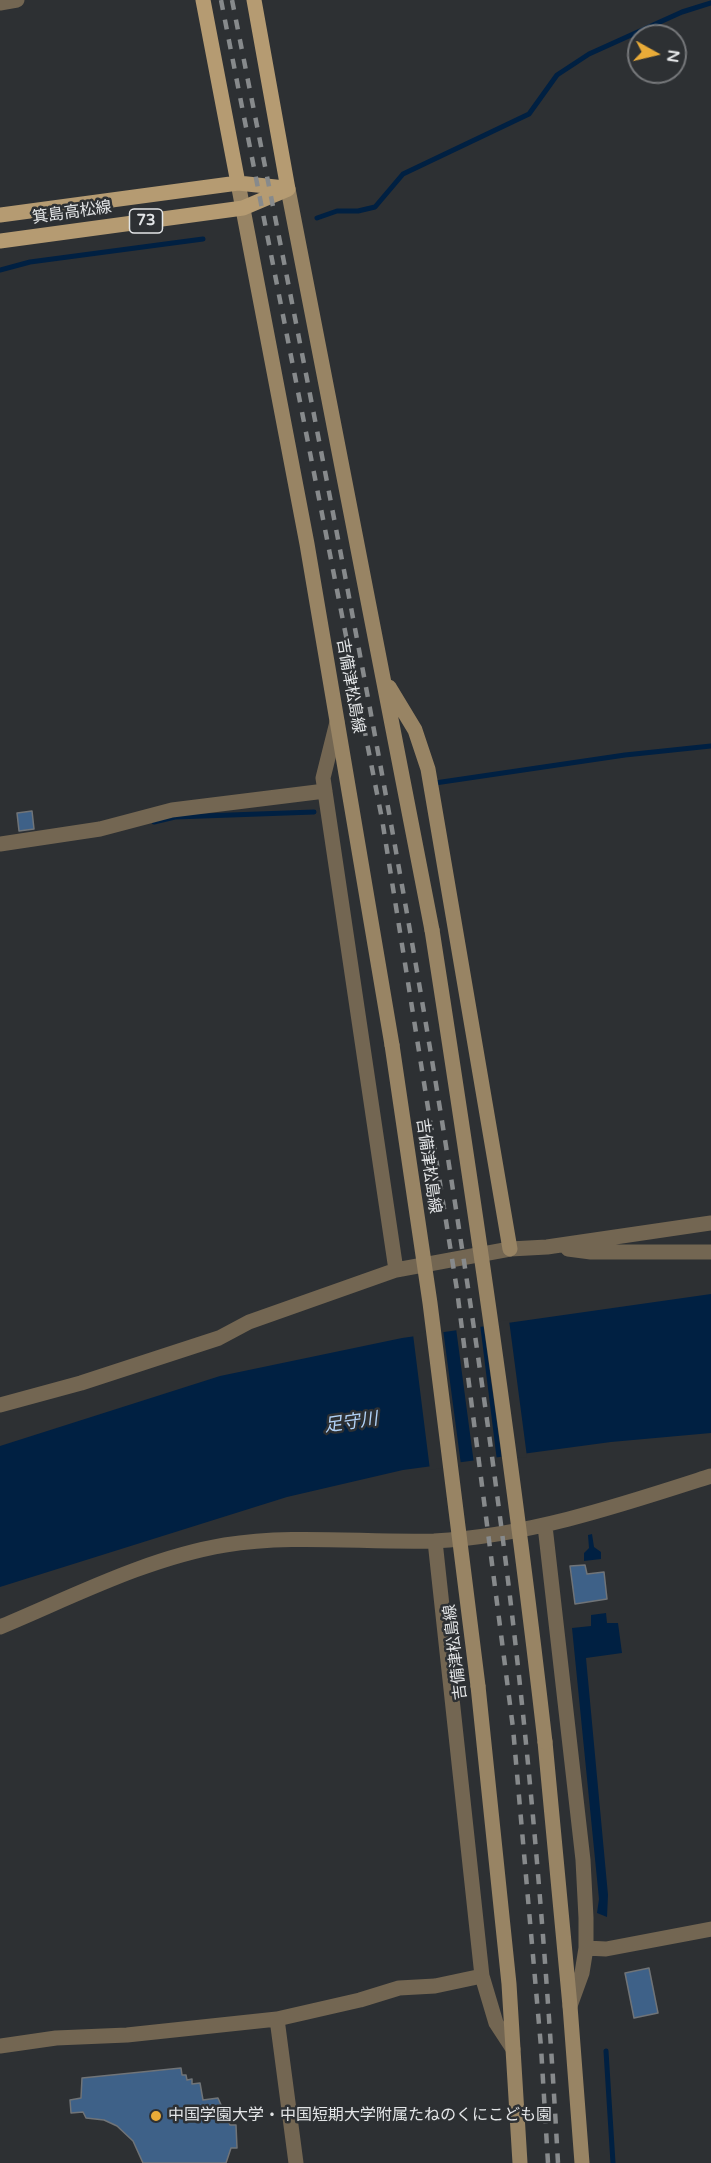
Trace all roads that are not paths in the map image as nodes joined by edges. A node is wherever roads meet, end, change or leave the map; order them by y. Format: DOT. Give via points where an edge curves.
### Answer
graph roads {
  1 [pos="17,0"];
  2 [pos="203,0"];
  3 [pos="254,0"];
  4 [pos="0,3"];
  5 [pos="238,183"];
  6 [pos="288,189"];
  7 [pos="243,208"];
  8 [pos="0,216"];
  9 [pos="0,241"];
  10 [pos="383,676"];
  11 [pos="338,717"];
  12 [pos="325,791"];
  13 [pos="0,844"];
  14 [pos="711,1223"];
  15 [pos="547,1247"];
  16 [pos="510,1249"];
  17 [pos="711,1252"];
  18 [pos="396,1270"];
  19 [pos="0,1405"];
  20 [pos="711,1476"];
  21 [pos="545,1526"];
  22 [pos="435,1540"];
  23 [pos="0,1627"];
  24 [pos="711,1929"];
  25 [pos="586,1948"];
  26 [pos="482,1976"];
  27 [pos="570,2006"];
  28 [pos="277,2019"];
  29 [pos="0,2046"];
  30 [pos="513,2049"];
  31 [pos="296,2163"];
  32 [pos="519,2163"];
  33 [pos="582,2163"];
  1 -- 4 [label="street"];
  2 -- 5 [label="main road"];
  3 -- 6 [label="main road"];
  5 -- 6 [label="main road, 箕島高松線 / 73"];
  5 -- 7 [label="main road, 吉備津松島線"];
  5 -- 8 [label="main road, 箕島高松線 / 73"];
  6 -- 7 [label="main road, 箕島高松線 / 73"];
  6 -- 10 [label="main road, 吉備津松島線"];
  7 -- 9 [label="main road, 箕島高松線 / 73"];
  7 -- 11 [label="main road, 吉備津松島線"];
  10 -- 16 [label="main road" via="415,730 428,769"];
  10 -- 27 [label="main road, 吉備津松島線, bridge" via="432,930 479,1230 520,1523"];
  11 -- 12 [label="street" via="323,778"];
  11 -- 30 [label="main road, 吉備津松島線, bridge" via="430,1303 478,1686"];
  12 -- 13 [label="street" via="172,810 100,829"];
  12 -- 18 [label="street"];
  14 -- 15 [label="street"];
  15 -- 16 [label="street"];
  15 -- 17 [label="street" via="591,1252"];
  16 -- 18 [label="street"];
  18 -- 19 [label="street" via="249,1322 219,1338"];
  20 -- 21 [label="street"];
  21 -- 22 [label="street"];
  21 -- 25 [label="street" via="583,1860"];
  22 -- 23 [label="street" via="226,1545 170,1559"];
  22 -- 26 [label="street"];
  24 -- 25 [label="street" via="606,1949"];
  25 -- 27 [label="street"];
  26 -- 28 [label="street" via="435,1986 399,1988"];
  26 -- 30 [label="street" via="496,2023"];
  27 -- 33 [label="main road, 吉備津松島線"];
  28 -- 29 [label="street"];
  28 -- 31 [label="street"];
  30 -- 32 [label="main road, 吉備津松島線"];
}
